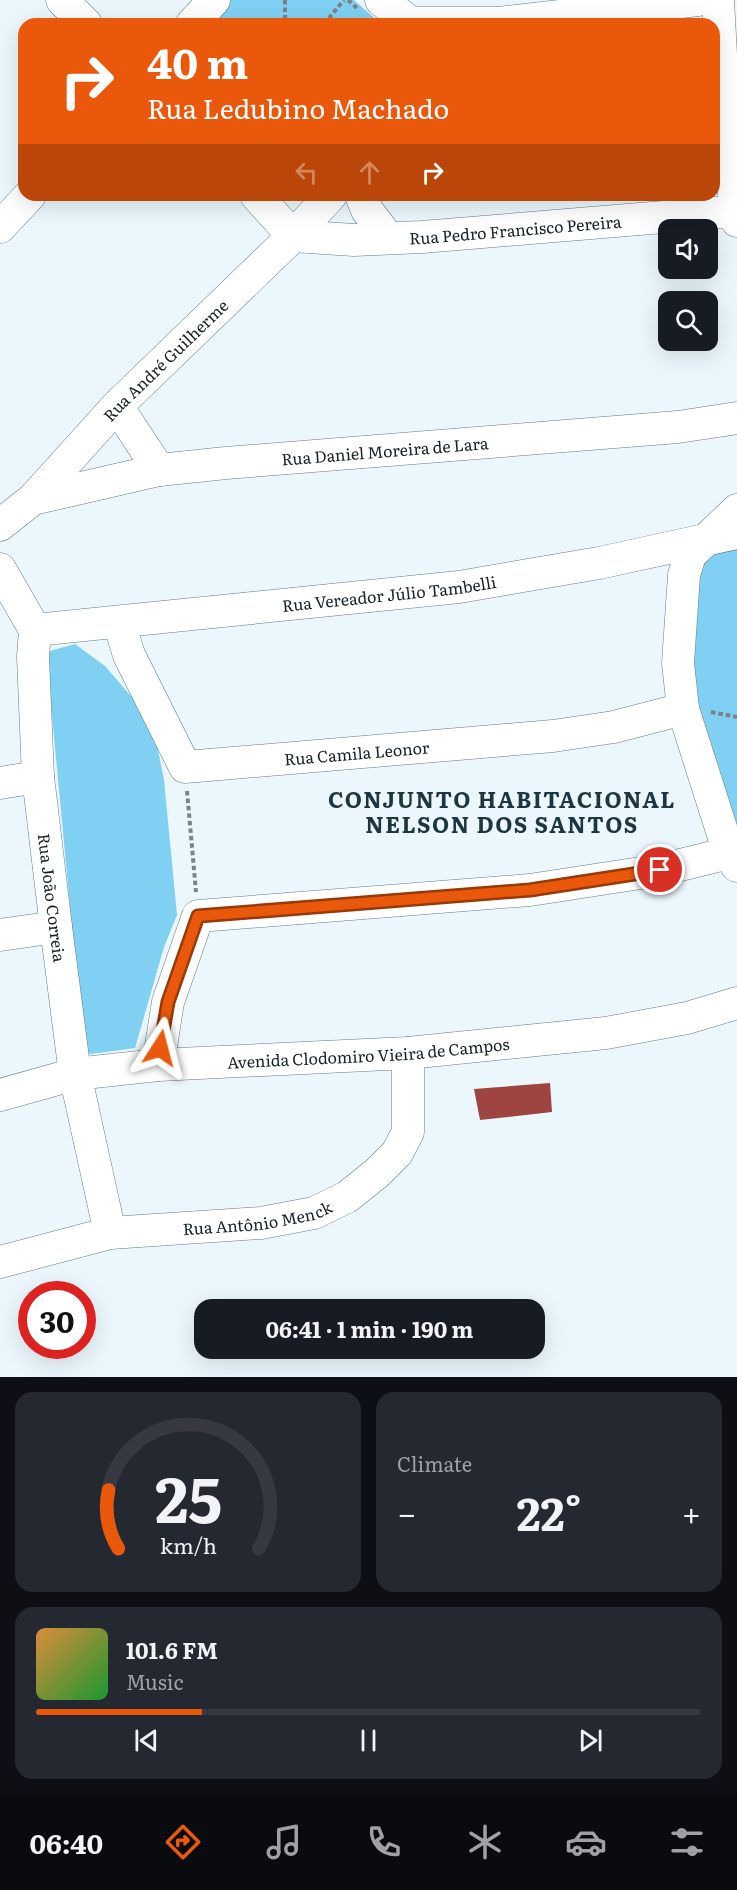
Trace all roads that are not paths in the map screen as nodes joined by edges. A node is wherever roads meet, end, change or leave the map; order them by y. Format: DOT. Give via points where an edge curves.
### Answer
graph roads {
  1 [pos="62,0"];
  2 [pos="214,0"];
  3 [pos="381,0"];
  4 [pos="698,0"];
  5 [pos="718,0"];
  6 [pos="80,18"];
  7 [pos="198,18"];
  8 [pos="405,18"];
  9 [pos="541,18"];
  10 [pos="719,18"];
  11 [pos="720,36"];
  12 [pos="24,201"];
  13 [pos="261,201"];
  14 [pos="325,201"];
  15 [pos="363,201"];
  16 [pos="737,214"];
  17 [pos="0,227"];
  18 [pos="293,236"];
  19 [pos="388,238"];
  20 [pos="117,406"];
  21 [pos="737,418"];
  22 [pos="159,470"];
  23 [pos="33,499"];
  24 [pos="737,510"];
  25 [pos="0,525"];
  26 [pos="737,533"];
  27 [pos="703,543"];
  28 [pos="5,584"];
  29 [pos="119,622"];
  30 [pos="35,630"];
  31 [pos="683,709"];
  32 [pos="38,777"];
  33 [pos="0,783"];
  34 [pos="733,860"];
  35 [pos="56,927"];
  36 [pos="0,935"];
  37 [pos="737,1003"];
  38 [pos="408,1053"];
  39 [pos="158,1065"];
  40 [pos="75,1074"];
  41 [pos="0,1095"];
  42 [pos="110,1233"];
  43 [pos="0,1262"];
  1 -- 6 [label="street"];
  2 -- 7 [label="street"];
  3 -- 8 [label="street"];
  4 -- 9 [label="street"];
  5 -- 10 [label="street"];
  11 -- 16 [label="street"];
  12 -- 17 [label="street"];
  13 -- 18 [label="street"];
  14 -- 18 [label="street, Rua André Guilherme"];
  15 -- 19 [label="street"];
  16 -- 19 [label="street, Rua Pedro Francisco Pereira"];
  18 -- 19 [label="street, Rua Pedro Francisco Pereira"];
  18 -- 20 [label="street, Rua André Guilherme"];
  20 -- 22 [label="street"];
  20 -- 23 [label="street, Rua André Guilherme"];
  21 -- 22 [label="street, Rua Daniel Moreira de Lara" via="678,427"];
  22 -- 23 [label="street, Rua Daniel Moreira de Lara"];
  23 -- 25 [label="street, Rua André Guilherme"];
  24 -- 27 [label="street"];
  26 -- 27 [label="street, Rua Vereador Júlio Tambelli"];
  27 -- 29 [label="street, Rua Vereador Júlio Tambelli" via="459,587"];
  27 -- 31 [label="street" via="690,555 684,575 678,663"];
  28 -- 30 [label="street"];
  29 -- 30 [label="street, Rua Vereador Júlio Tambelli"];
  29 -- 31 [label="street, Rua Camila Leonor" via="129,655 185,767 553,736 614,727"];
  30 -- 32 [label="street, Rua João Correia"];
  31 -- 34 [label="street"];
  32 -- 33 [label="street"];
  32 -- 35 [label="street, Rua João Correia"];
  34 -- 39 [label="street" via="530,890 198,916 168,1002"];
  35 -- 36 [label="street"];
  35 -- 40 [label="street, Rua João Correia"];
  37 -- 38 [label="street, Avenida Clodomiro Vieira de Campos" via="687,1018 606,1033"];
  38 -- 39 [label="street, Avenida Clodomiro Vieira de Campos"];
  38 -- 42 [label="street, Rua Antônio Menck" via="408,1132 397,1153 348,1197 314,1213 261,1223"];
  39 -- 40 [label="street, Avenida Clodomiro Vieira de Campos"];
  40 -- 41 [label="street, Avenida Clodomiro Vieira de Campos"];
  40 -- 42 [label="street, Rua João Correia"];
  42 -- 43 [label="street, Rua Antônio Menck"];
}
